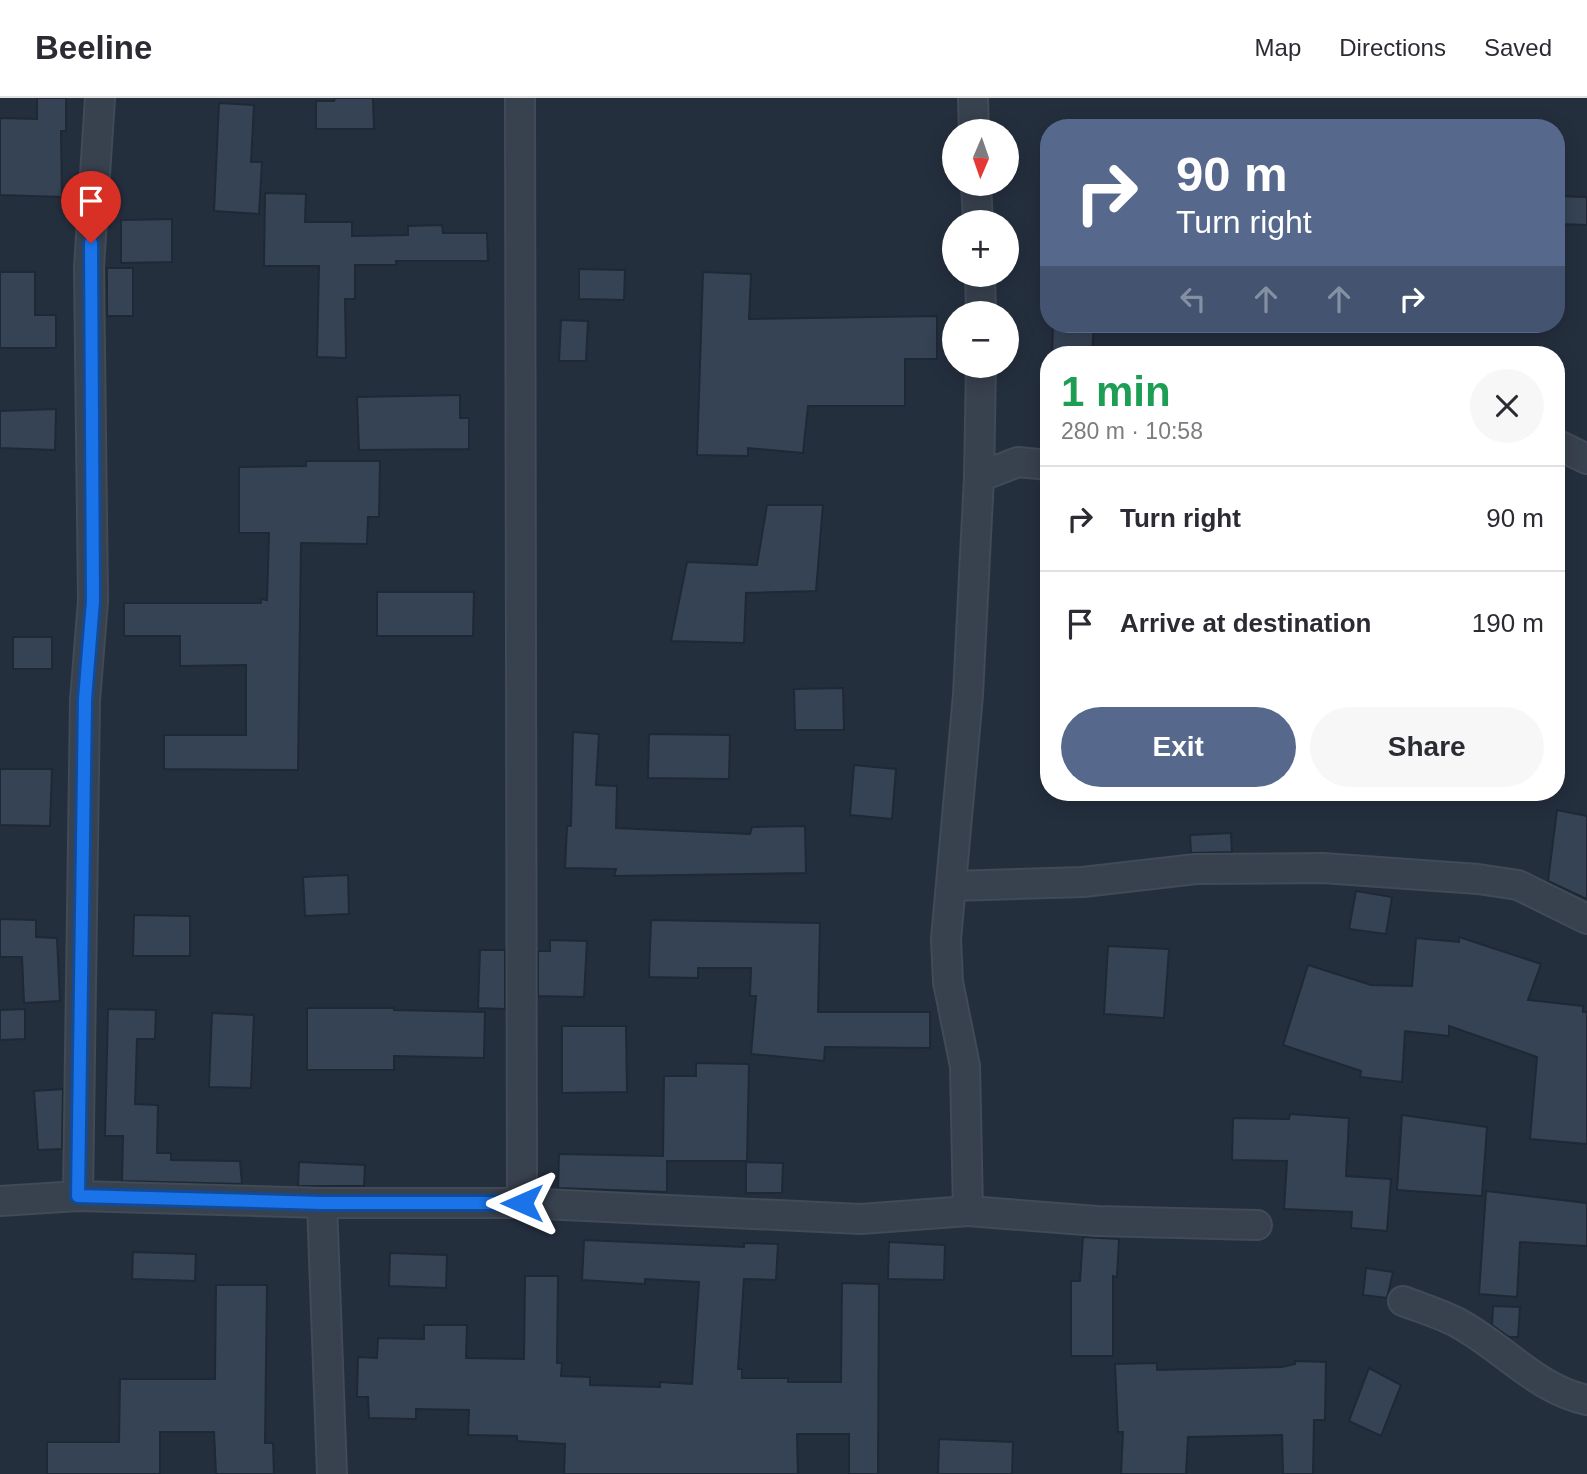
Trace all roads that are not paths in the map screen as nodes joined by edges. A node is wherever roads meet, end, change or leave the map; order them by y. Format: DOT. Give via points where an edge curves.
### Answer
graph roads {
  1 [pos="100,98"];
  2 [pos="520,98"];
  3 [pos="973,98"];
  4 [pos="974,119"];
  5 [pos="981,378"];
  6 [pos="979,431"];
  7 [pos="1565,448"];
  8 [pos="1587,459"];
  9 [pos="1018,462"];
  10 [pos="1040,464"];
  11 [pos="979,477"];
  12 [pos="951,886"];
  13 [pos="1587,919"];
  14 [pos="78,1196"];
  15 [pos="0,1201"];
  16 [pos="322,1203"];
  17 [pos="522,1203"];
  18 [pos="968,1211"];
  19 [pos="1256,1225"];
  20 [pos="1403,1301"];
  21 [pos="1587,1400"];
  22 [pos="332,1474"];
  1 -- 14 [label="street" via="89,267 93,601 85,699"];
  2 -- 17 [label="street"];
  3 -- 4 [label="street"];
  5 -- 6 [label="street"];
  6 -- 9 [label="street"];
  6 -- 11 [label="street"];
  7 -- 8 [label="street"];
  9 -- 10 [label="street"];
  9 -- 11 [label="street"];
  11 -- 12 [label="street" via="968,695"];
  12 -- 13 [label="street" via="1083,883 1196,869 1323,868 1518,885"];
  12 -- 18 [label="street" via="947,982 965,1066"];
  14 -- 15 [label="street"];
  14 -- 16 [label="street"];
  16 -- 17 [label="street"];
  16 -- 22 [label="street"];
  17 -- 18 [label="street" via="861,1219"];
  18 -- 19 [label="street" via="1097,1221"];
  20 -- 21 [label="street" via="1458,1323 1529,1375"];
}
